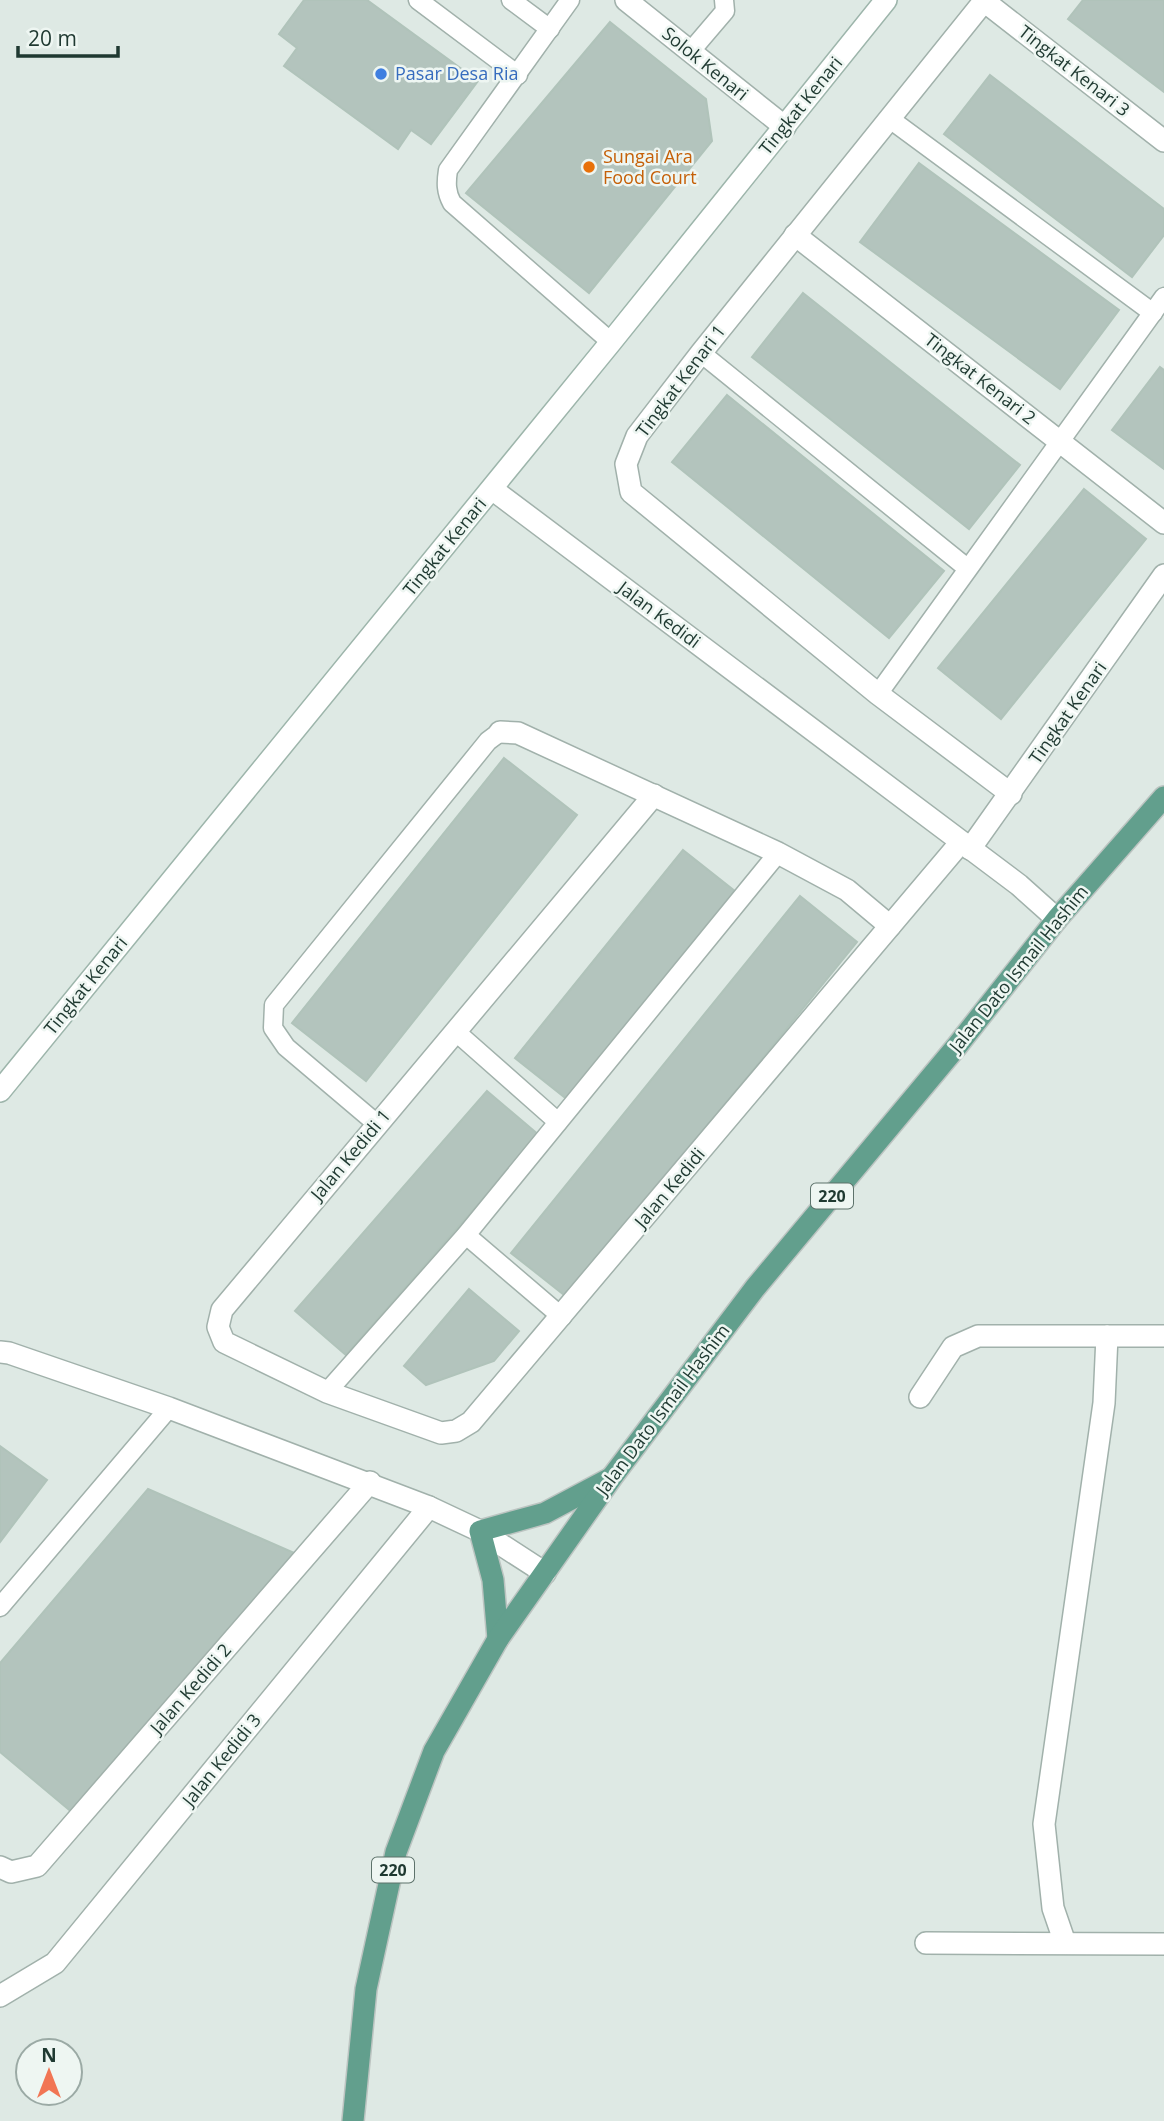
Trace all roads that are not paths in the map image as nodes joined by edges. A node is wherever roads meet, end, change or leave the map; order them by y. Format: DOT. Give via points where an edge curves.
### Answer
graph roads {
  1 [pos="418,0"];
  2 [pos="511,0"];
  3 [pos="570,0"];
  4 [pos="626,0"];
  5 [pos="724,0"];
  6 [pos="886,0"];
  7 [pos="984,0"];
  8 [pos="550,29"];
  9 [pos="690,52"];
  10 [pos="517,75"];
  11 [pos="890,119"];
  12 [pos="785,127"];
  13 [pos="1164,141"];
  14 [pos="795,235"];
  15 [pos="1164,297"];
  16 [pos="1153,313"];
  17 [pos="611,342"];
  18 [pos="701,353"];
  19 [pos="1061,442"];
  20 [pos="492,489"];
  21 [pos="1164,523"];
  22 [pos="967,568"];
  23 [pos="1164,575"];
  24 [pos="878,694"];
  25 [pos="500,733"];
  26 [pos="654,794"];
  27 [pos="1011,794"];
  28 [pos="1164,797"];
  29 [pos="965,845"];
  30 [pos="778,853"];
  31 [pos="1057,919"];
  32 [pos="890,926"];
  33 [pos="455,1031"];
  34 [pos="0,1091"];
  35 [pos="558,1122"];
  36 [pos="377,1124"];
  37 [pos="466,1235"];
  38 [pos="562,1317"];
  39 [pos="1107,1336"];
  40 [pos="1164,1336"];
  41 [pos="0,1352"];
  42 [pos="327,1392"];
  43 [pos="920,1397"];
  44 [pos="169,1408"];
  45 [pos="440,1433"];
  46 [pos="612,1477"];
  47 [pos="370,1482"];
  48 [pos="429,1507"];
  49 [pos="480,1531"];
  50 [pos="544,1573"];
  51 [pos="0,1607"];
  52 [pos="498,1639"];
  53 [pos="0,1867"];
  54 [pos="926,1944"];
  55 [pos="1065,1944"];
  56 [pos="1164,1944"];
  57 [pos="0,1996"];
  58 [pos="353,2121"];
  1 -- 10 [label="lane"];
  2 -- 8 [label="lane"];
  3 -- 8 [label="lane"];
  4 -- 9 [label="street, Solok Kenari"];
  5 -- 9 [label="lane" via="725,11"];
  6 -- 12 [label="street, Tingkat Kenari"];
  7 -- 11 [label="street, Tingkat Kenari 1"];
  7 -- 13 [label="street, Tingkat Kenari 3"];
  8 -- 10 [label="lane"];
  9 -- 12 [label="street, Solok Kenari"];
  10 -- 17 [label="lane" via="448,170 448,195"];
  11 -- 14 [label="street, Tingkat Kenari 1"];
  11 -- 16 [label="lane"];
  12 -- 17 [label="street, Tingkat Kenari"];
  14 -- 18 [label="street, Tingkat Kenari 1"];
  14 -- 19 [label="street, Tingkat Kenari 2"];
  15 -- 16 [label="lane"];
  16 -- 19 [label="lane"];
  17 -- 20 [label="street, Tingkat Kenari"];
  18 -- 22 [label="lane"];
  18 -- 24 [label="street, Tingkat Kenari 1" via="637,436 626,464 631,492"];
  19 -- 21 [label="street, Tingkat Kenari 2"];
  19 -- 22 [label="lane"];
  20 -- 29 [label="street, Jalan Kedidi"];
  20 -- 34 [label="street, Tingkat Kenari"];
  22 -- 24 [label="lane"];
  23 -- 27 [label="street, Tingkat Kenari"];
  24 -- 27 [label="street, Tingkat Kenari 1"];
  25 -- 26 [label="street" via="517,733"];
  25 -- 36 [label="lane" via="488,741 274,1005 273,1028 286,1047"];
  26 -- 30 [label="street"];
  26 -- 33 [label="street, Jalan Kedidi 1"];
  27 -- 29 [label="street, Tingkat Kenari"];
  28 -- 31 [label="main road, Jalan Dato Ismail Hashim / 220"];
  29 -- 31 [label="street, Jalan Kedidi"];
  29 -- 32 [label="street, Jalan Kedidi"];
  30 -- 32 [label="street" via="847,890"];
  30 -- 35 [label="lane"];
  31 -- 46 [label="main road, Jalan Dato Ismail Hashim / 220" via="755,1288"];
  32 -- 38 [label="street, Jalan Kedidi"];
  33 -- 35 [label="lane"];
  33 -- 36 [label="street, Jalan Kedidi 1"];
  35 -- 37 [label="lane"];
  36 -- 42 [label="street, Jalan Kedidi 1" via="222,1310 218,1327 224,1342"];
  37 -- 38 [label="lane"];
  37 -- 42 [label="lane"];
  38 -- 45 [label="street, Jalan Kedidi" via="471,1422"];
  39 -- 40 [label="street"];
  39 -- 43 [label="street" via="978,1336 953,1347"];
  39 -- 55 [label="street" via="1104,1403 1044,1824 1054,1908"];
  41 -- 44 [label="street"];
  42 -- 45 [label="street, Jalan Kedidi 1"];
  44 -- 47 [label="street"];
  44 -- 51 [label="lane"];
  46 -- 49 [label="main road" via="545,1513"];
  46 -- 50 [label="main road, Jalan Dato Ismail Hashim / 220"];
  47 -- 48 [label="street"];
  47 -- 53 [label="street, Jalan Kedidi 2" via="37,1866 11,1872"];
  48 -- 49 [label="street"];
  48 -- 57 [label="street, Jalan Kedidi 3" via="55,1963"];
  49 -- 50 [label="street"];
  49 -- 52 [label="main road" via="493,1580"];
  50 -- 52 [label="main road, Jalan Dato Ismail Hashim / 220"];
  52 -- 58 [label="main road, Jalan Dato Ismail Hashim / 220" via="435,1751 397,1852 366,1989"];
  54 -- 55 [label="street"];
  55 -- 56 [label="street"];
}
